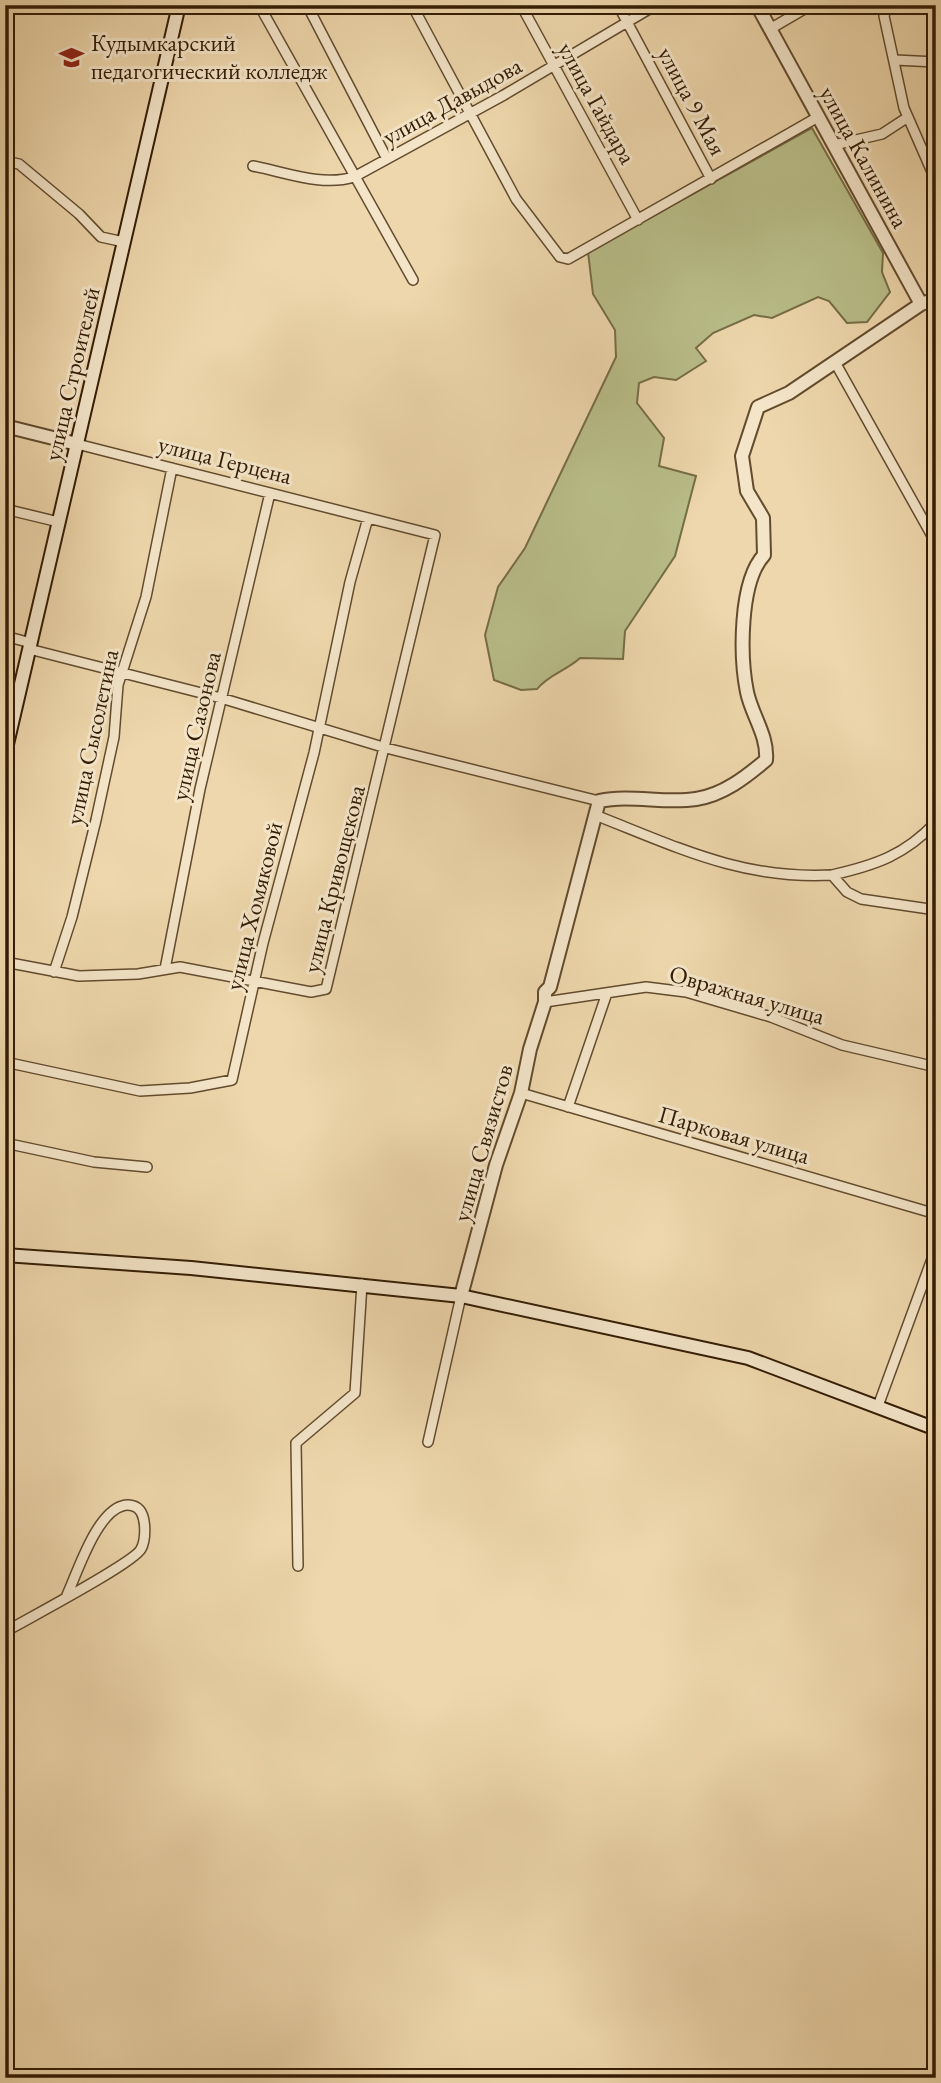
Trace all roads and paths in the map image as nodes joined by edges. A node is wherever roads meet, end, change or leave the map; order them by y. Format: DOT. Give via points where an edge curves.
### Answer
graph roads {
  1 [pos="179,5"];
  2 [pos="307,5"];
  3 [pos="412,5"];
  4 [pos="520,5"];
  5 [pos="618,5"];
  6 [pos="656,5"];
  7 [pos="757,5"];
  8 [pos="811,5"];
  9 [pos="887,5"];
  10 [pos="264,7"];
  11 [pos="627,22"];
  12 [pos="770,29"];
  13 [pos="895,60"];
  14 [pos="936,62"];
  15 [pos="554,65"];
  16 [pos="472,113"];
  17 [pos="818,117"];
  18 [pos="908,117"];
  19 [pos="834,145"];
  20 [pos="7,159"];
  21 [pos="387,159"];
  22 [pos="253,166"];
  23 [pos="354,177"];
  24 [pos="711,179"];
  25 [pos="936,181"];
  26 [pos="638,220"];
  27 [pos="124,242"];
  28 [pos="413,280"];
  29 [pos="936,299"];
  30 [pos="921,304"];
  31 [pos="836,363"];
  32 [pos="5,426"];
  33 [pos="77,444"];
  34 [pos="172,468"];
  35 [pos="270,493"];
  36 [pos="5,509"];
  37 [pos="368,518"];
  38 [pos="59,523"];
  39 [pos="936,543"];
  40 [pos="5,636"];
  41 [pos="30,646"];
  42 [pos="122,673"];
  43 [pos="221,698"];
  44 [pos="320,726"];
  45 [pos="386,748"];
  46 [pos="5,753"];
  47 [pos="599,801"];
  48 [pos="595,815"];
  49 [pos="936,821"];
  50 [pos="832,875"];
  51 [pos="936,910"];
  52 [pos="5,962"];
  53 [pos="165,969"];
  54 [pos="54,972"];
  55 [pos="255,980"];
  56 [pos="607,993"];
  57 [pos="545,1002"];
  58 [pos="5,1062"];
  59 [pos="936,1067"];
  60 [pos="521,1093"];
  61 [pos="568,1107"];
  62 [pos="5,1143"];
  63 [pos="147,1167"];
  64 [pos="936,1213"];
  65 [pos="936,1248"];
  66 [pos="5,1255"];
  67 [pos="362,1284"];
  68 [pos="461,1296"];
  69 [pos="878,1406"];
  70 [pos="936,1429"];
  71 [pos="428,1442"];
  72 [pos="298,1566"];
  73 [pos="67,1595"];
  74 [pos="5,1632"];
  1 -- 27 [label="main road, улица Строителей"];
  2 -- 21 [label="street"];
  3 -- 16 [label="street"];
  4 -- 15 [label="street, улица Гайдара"];
  5 -- 11 [label="street, улица 9 Мая"];
  6 -- 11 [label="street, улица Давыдова"];
  7 -- 12 [label="main road, улица Калинина"];
  8 -- 12 [label="street"];
  9 -- 13 [label="street" via="884,16"];
  10 -- 23 [label="street"];
  11 -- 15 [label="street, улица Давыдова"];
  11 -- 24 [label="street, улица 9 Мая"];
  12 -- 17 [label="main road, улица Калинина"];
  13 -- 14 [label="street"];
  13 -- 18 [label="street"];
  15 -- 16 [label="street, улица Давыдова"];
  15 -- 26 [label="street, улица Гайдара"];
  16 -- 21 [label="street, улица Давыдова"];
  16 -- 26 [label="street" via="516,199 560,257 568,259"];
  17 -- 19 [label="main road, улица Калинина"];
  17 -- 24 [label="street"];
  18 -- 19 [label="street" via="882,134"];
  18 -- 25 [label="street"];
  19 -- 30 [label="main road, улица Калинина"];
  20 -- 27 [label="street" via="19,164 101,237"];
  21 -- 23 [label="street, улица Давыдова"];
  22 -- 23 [label="street, улица Давыдова" via="325,181"];
  23 -- 28 [label="street"];
  24 -- 26 [label="street"];
  27 -- 33 [label="main road, улица Строителей"];
  29 -- 30 [label="main road"];
  30 -- 31 [label="main road"];
  31 -- 39 [label="street"];
  31 -- 47 [label="main road" via="758,407 742,456 747,491 762,518 764,532 764,555 753,566 742,635 747,692 767,745 766,760 740,782 696,799 620,796"];
  32 -- 33 [label="main road, улица Герцена"];
  33 -- 34 [label="street, улица Герцена"];
  33 -- 38 [label="main road, улица Строителей"];
  34 -- 35 [label="street, улица Герцена"];
  34 -- 42 [label="street, улица Сысолетина" via="146,597"];
  35 -- 37 [label="street, улица Герцена"];
  35 -- 43 [label="street, улица Сазонова"];
  36 -- 38 [label="street"];
  37 -- 44 [label="street, улица Хомяковой"];
  37 -- 45 [label="street, улица Герцена" via="435,535"];
  38 -- 41 [label="main road, улица Строителей"];
  40 -- 41 [label="street"];
  41 -- 42 [label="street"];
  41 -- 46 [label="main road, улица Строителей"];
  42 -- 43 [label="street"];
  42 -- 54 [label="street, улица Сысолетина" via="96,820"];
  43 -- 44 [label="street"];
  43 -- 53 [label="street, улица Сазонова"];
  44 -- 45 [label="street"];
  44 -- 55 [label="street, улица Хомяковой"];
  45 -- 47 [label="street"];
  45 -- 55 [label="street, улица Кривощекова" via="326,989 311,992"];
  47 -- 48 [label="main road, улица Связистов"];
  48 -- 50 [label="street" via="739,869 796,877"];
  48 -- 57 [label="main road, улица Связистов"];
  49 -- 50 [label="street" via="914,845 863,868"];
  50 -- 51 [label="street" via="847,892 861,899"];
  52 -- 54 [label="street"];
  53 -- 54 [label="street" via="79,976"];
  53 -- 55 [label="street" via="180,967"];
  55 -- 58 [label="street, улица Хомяковой" via="232,1080 140,1091"];
  56 -- 57 [label="street, Овражная улица"];
  56 -- 59 [label="street, Овражная улица" via="646,987 686,992 771,1017 842,1045"];
  56 -- 61 [label="street"];
  57 -- 60 [label="main road, улица Связистов"];
  60 -- 61 [label="street, Парковая улица"];
  60 -- 68 [label="main road, улица Связистов" via="496,1165"];
  61 -- 64 [label="street, Парковая улица"];
  62 -- 63 [label="street" via="94,1162"];
  65 -- 69 [label="street"];
  66 -- 67 [label="main road"];
  67 -- 68 [label="main road"];
  67 -- 72 [label="street" via="355,1393 296,1443"];
  68 -- 69 [label="main road" via="748,1358"];
  68 -- 71 [label="street"];
  69 -- 70 [label="main road"];
  73 -- 73 [label="street" via="122,1567 141,1550 145,1533 141,1512 134,1506 111,1511 91,1540"];
  73 -- 74 [label="street"];
}
